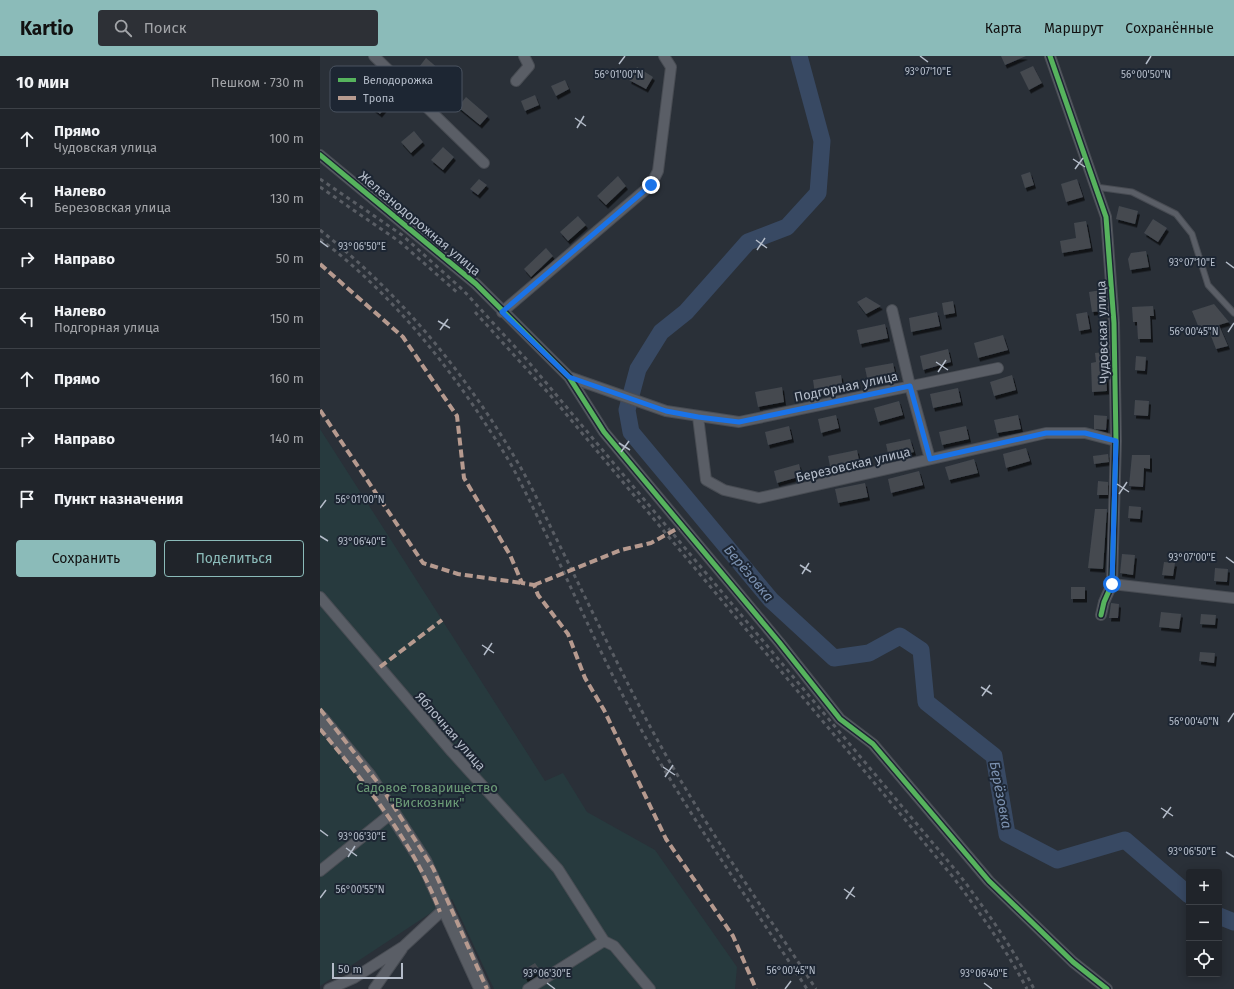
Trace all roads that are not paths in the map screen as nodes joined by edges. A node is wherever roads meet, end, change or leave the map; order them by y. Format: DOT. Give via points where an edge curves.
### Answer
graph roads {
  1 [pos="374,56"];
  2 [pos="524,56"];
  3 [pos="664,56"];
  4 [pos="1050,56"];
  5 [pos="384,66"];
  6 [pos="516,81"];
  7 [pos="431,112"];
  8 [pos="320,155"];
  9 [pos="484,164"];
  10 [pos="1096,187"];
  11 [pos="892,310"];
  12 [pos="502,312"];
  13 [pos="1234,313"];
  14 [pos="998,368"];
  15 [pos="569,377"];
  16 [pos="910,386"];
  17 [pos="698,417"];
  18 [pos="1116,441"];
  19 [pos="930,459"];
  20 [pos="1112,584"];
  21 [pos="320,597"];
  22 [pos="1234,598"];
  23 [pos="1101,615"];
  24 [pos="320,718"];
  25 [pos="392,813"];
  26 [pos="320,870"];
  27 [pos="445,908"];
  28 [pos="604,941"];
  29 [pos="404,946"];
  30 [pos="329,989"];
  31 [pos="374,989"];
  32 [pos="482,989"];
  33 [pos="528,989"];
  34 [pos="650,989"];
  35 [pos="1107,989"];
  1 -- 5 [label="street"];
  2 -- 6 [label="street" via="529,66"];
  3 -- 12 [label="street" via="671,67 655,179"];
  4 -- 10 [label="street, Чудовская улица"];
  7 -- 9 [label="street"];
  8 -- 12 [label="street, Железнодорожная улица" via="476,284"];
  10 -- 13 [label="lane" via="1132,192 1176,214 1192,234 1208,285"];
  10 -- 18 [label="street, Чудовская улица" via="1107,224 1114,323"];
  11 -- 16 [label="street"];
  12 -- 15 [label="street, Железнодорожная улица"];
  14 -- 16 [label="street, Подгорная улица"];
  15 -- 17 [label="street, Подгорная улица" via="666,411"];
  15 -- 35 [label="street" via="604,432 840,718 873,744 989,881 1073,962"];
  16 -- 17 [label="street, Подгорная улица" via="739,422"];
  16 -- 19 [label="street"];
  17 -- 19 [label="street, Березовская улица" via="706,480 724,490 759,498"];
  18 -- 19 [label="street, Березовская улица" via="1085,433 1046,433"];
  18 -- 20 [label="street, Чудовская улица"];
  20 -- 22 [label="street"];
  20 -- 23 [label="street, Чудовская улица"];
  21 -- 28 [label="street, Яблочная улица" via="452,752 558,869"];
  24 -- 25 [label="street" via="368,776"];
  25 -- 26 [label="street"];
  25 -- 27 [label="street" via="424,862"];
  27 -- 29 [label="street"];
  27 -- 32 [label="street"];
  28 -- 33 [label="street"];
  28 -- 34 [label="street, Яблочная улица" via="614,946"];
  29 -- 30 [label="street" via="354,978"];
  29 -- 31 [label="street"];
}
